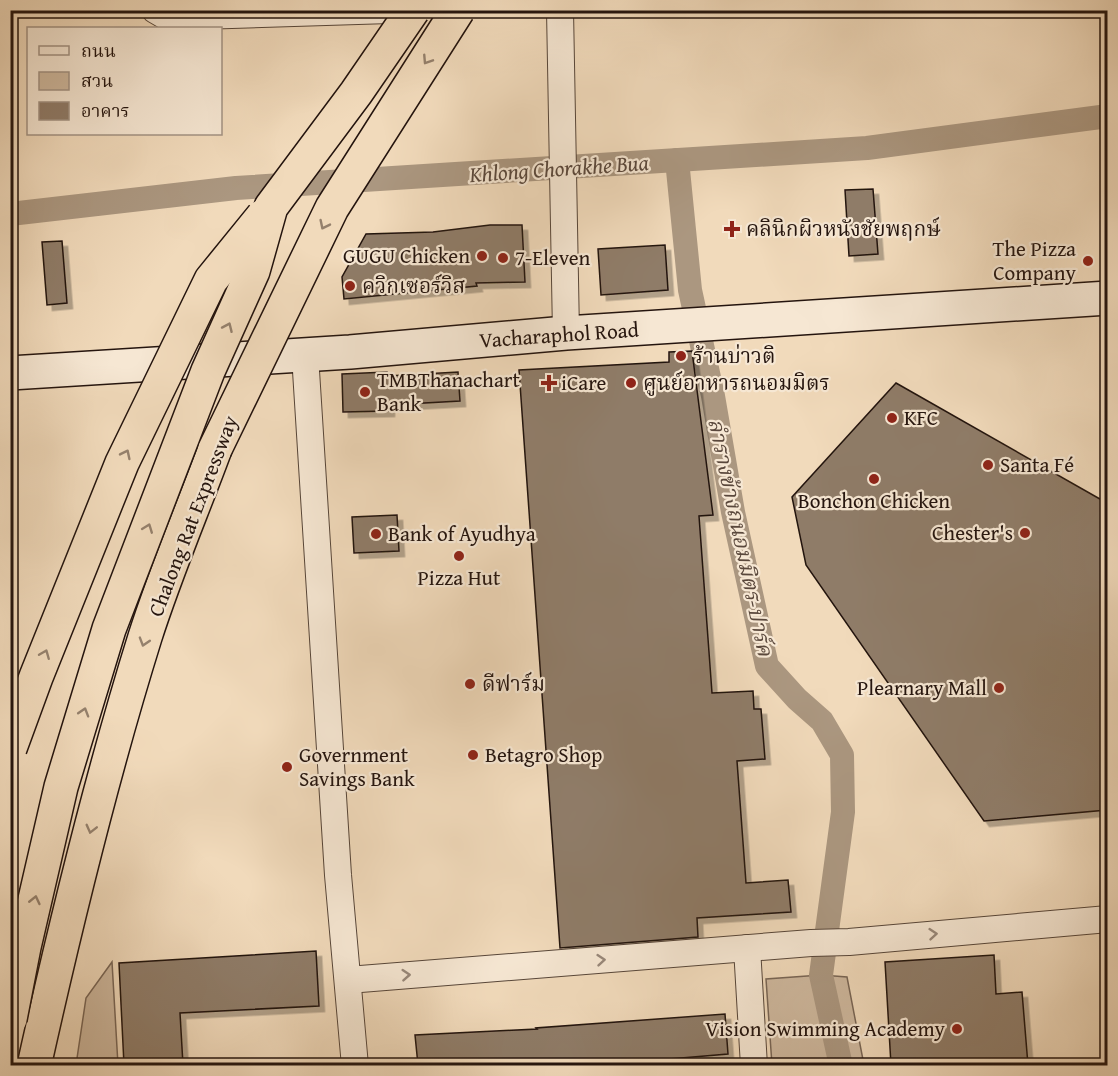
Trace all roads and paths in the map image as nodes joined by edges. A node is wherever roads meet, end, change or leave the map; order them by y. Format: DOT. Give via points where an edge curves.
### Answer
graph roads {
  1 [pos="155,10"];
  2 [pos="390,10"];
  3 [pos="413,10"];
  4 [pos="458,10"];
  5 [pos="560,10"];
  6 [pos="271,207"];
  7 [pos="1107,298"];
  8 [pos="566,333"];
  9 [pos="305,355"];
  10 [pos="10,373"];
  11 [pos="10,748"];
  12 [pos="1107,919"];
  13 [pos="747,948"];
  14 [pos="55,970"];
  15 [pos="348,980"];
  16 [pos="10,1019"];
  17 [pos="34,1065"];
  18 [pos="57,1065"];
  19 [pos="355,1065"];
  20 [pos="754,1065"];
  1 -- 2 [label="street" via="167,17"];
  3 -- 6 [label="highway, Chalong Rat Expressway, bridge"];
  4 -- 14 [label="highway, Chalong Rat Expressway, one-way, bridge" via="332,208 215,449 142,646"];
  5 -- 8 [label="street"];
  11 -- 6 [label="highway, one-way, bridge" via="122,463 211,280"];
  16 -- 6 [label="highway, Chalong Rat Expressway, one-way, bridge" via="61,787 109,629 208,371 253,271"];
  7 -- 8 [label="main road, Vacharaphol Road"];
  8 -- 9 [label="main road, Vacharaphol Road"];
  9 -- 10 [label="main road, Vacharaphol Road"];
  9 -- 15 [label="street"];
  13 -- 12 [label="street, one-way"];
  15 -- 13 [label="street, one-way"];
  13 -- 20 [label="street"];
  14 -- 17 [label="highway, Chalong Rat Expressway"];
  14 -- 18 [label="highway"];
  15 -- 19 [label="street"];
}
